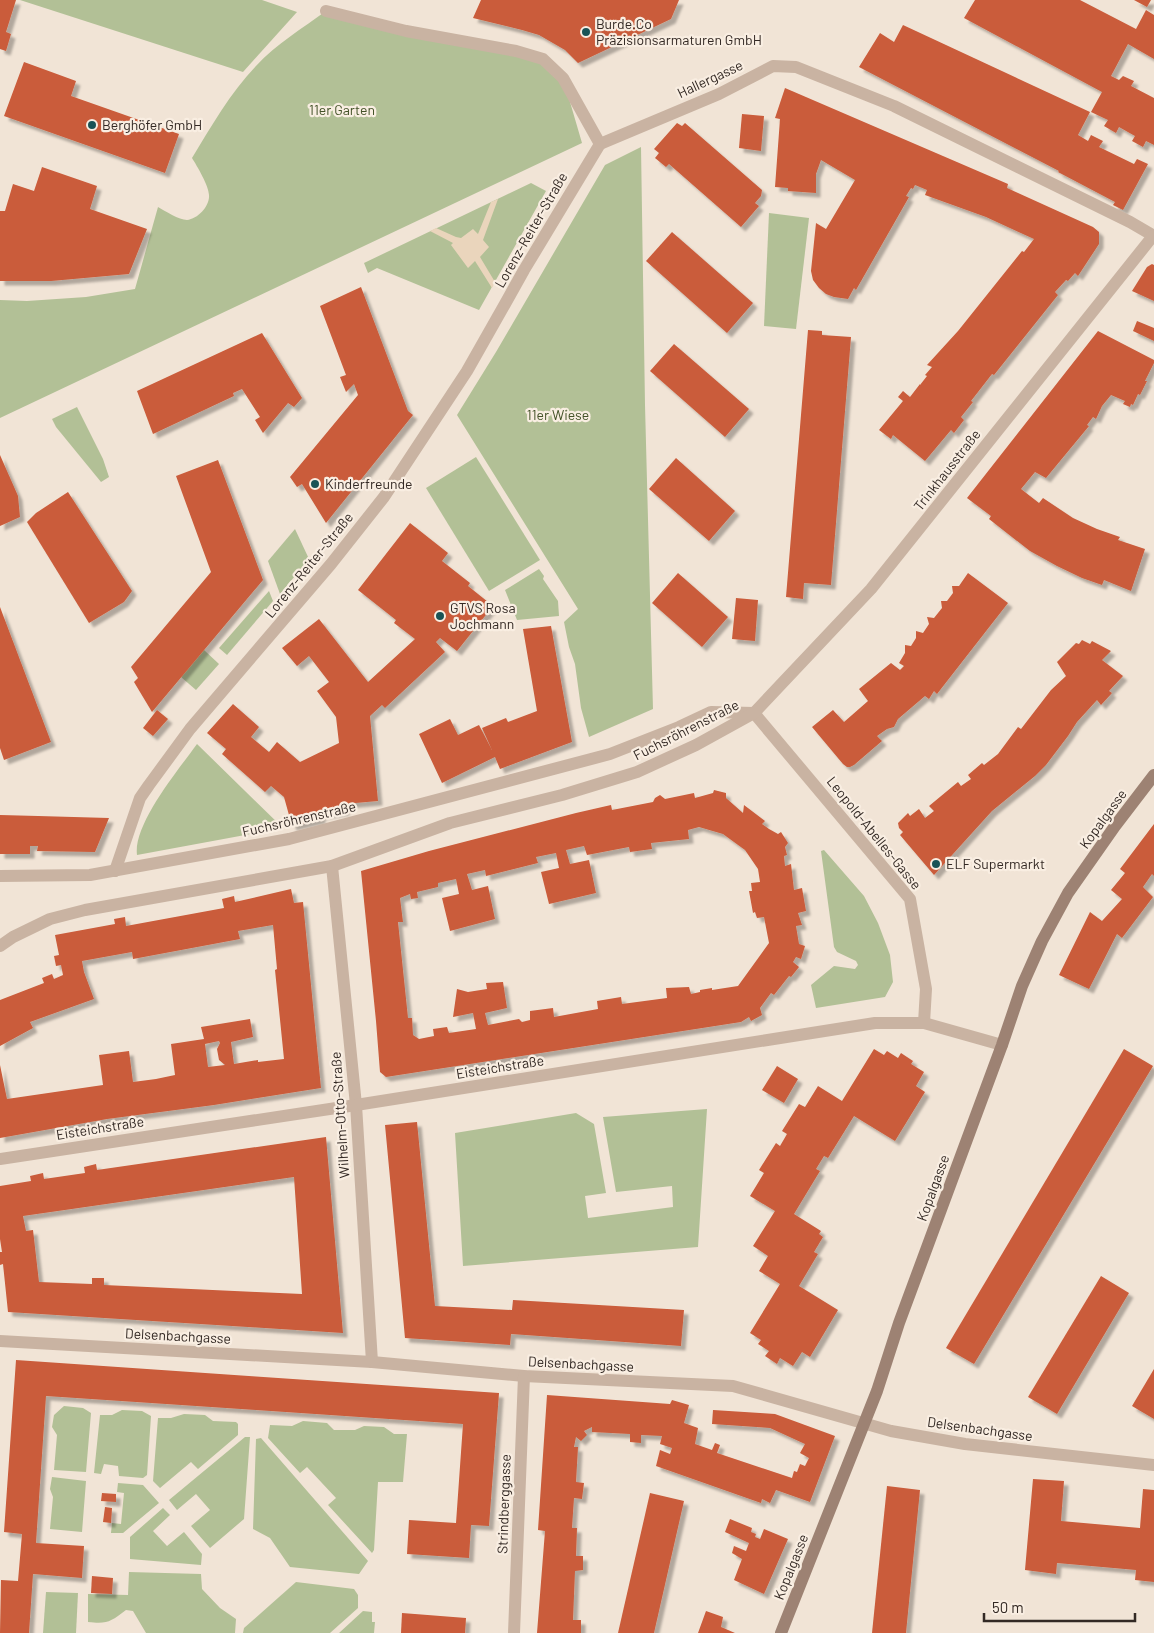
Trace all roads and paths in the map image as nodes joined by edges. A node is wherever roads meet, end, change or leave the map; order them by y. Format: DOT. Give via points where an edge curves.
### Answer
graph roads {
  1 [pos="326,11"];
  2 [pos="600,144"];
  3 [pos="1154,236"];
  4 [pos="754,713"];
  5 [pos="1154,775"];
  6 [pos="332,866"];
  7 [pos="115,871"];
  8 [pos="0,876"];
  9 [pos="0,946"];
  10 [pos="924,1023"];
  11 [pos="1002,1045"];
  12 [pos="356,1105"];
  13 [pos="0,1158"];
  14 [pos="0,1341"];
  15 [pos="372,1362"];
  16 [pos="524,1376"];
  17 [pos="864,1423"];
  18 [pos="1154,1465"];
  19 [pos="514,1633"];
  20 [pos="781,1633"];
  1 -- 2 [label="street" via="543,59 563,78"];
  2 -- 3 [label="street, Hallergasse" via="719,94 772,66 796,67 894,106"];
  2 -- 7 [label="street, Lorenz-Reiter-Straße" via="467,371 384,497 190,729 140,798"];
  3 -- 4 [label="street, Trinkhausstraße" via="871,589"];
  4 -- 6 [label="street, Fuchsröhrenstraße" via="637,772 450,823"];
  4 -- 7 [label="street, Fuchsröhrenstraße" via="710,712 610,754 397,811 289,839"];
  4 -- 10 [label="street, Leopold-Abelles-Gasse" via="910,899 926,989"];
  5 -- 11 [label="street, Kopalgasse" via="1068,893 1026,977"];
  6 -- 9 [label="street, Fuchsröhrenstraße" via="86,910 50,919"];
  6 -- 12 [label="street, Wilhelm-Otto-Straße"];
  7 -- 8 [label="street, Fuchsröhrenstraße" via="90,875"];
  10 -- 11 [label="street, Eisteichstraße"];
  10 -- 12 [label="street, Eisteichstraße" via="875,1023"];
  11 -- 17 [label="street, Kopalgasse"];
  12 -- 13 [label="street, Eisteichstraße"];
  12 -- 15 [label="street, Wilhelm-Otto-Straße"];
  14 -- 15 [label="street, Delsenbachgasse"];
  15 -- 16 [label="street, Delsenbachgasse"];
  16 -- 17 [label="street, Delsenbachgasse" via="733,1386"];
  16 -- 19 [label="street, Strindberggasse"];
  17 -- 18 [label="street, Delsenbachgasse" via="965,1444"];
  17 -- 20 [label="street, Kopalgasse"];
}
